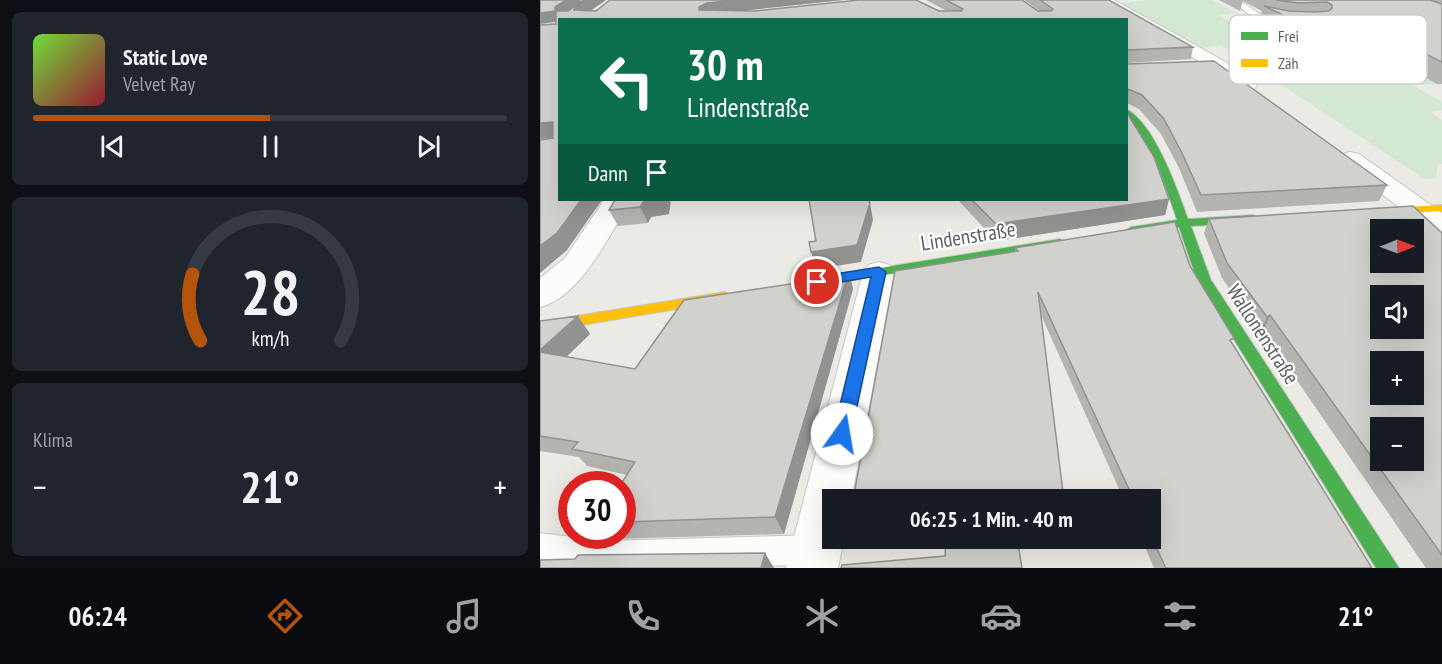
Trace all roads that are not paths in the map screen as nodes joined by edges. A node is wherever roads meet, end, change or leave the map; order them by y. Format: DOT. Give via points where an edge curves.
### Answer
graph roads {
  1 [pos="1104,0"];
  2 [pos="1234,0"];
  3 [pos="1256,15"];
  4 [pos="1218,65"];
  5 [pos="1184,67"];
  6 [pos="1229,73"];
  7 [pos="1245,84"];
  8 [pos="1266,99"];
  9 [pos="1128,113"];
  10 [pos="1334,147"];
  11 [pos="616,201"];
  12 [pos="1431,208"];
  13 [pos="1361,212"];
  14 [pos="1266,218"];
  15 [pos="1183,223"];
  16 [pos="1442,228"];
  17 [pos="1113,234"];
  18 [pos="1078,240"];
  19 [pos="879,272"];
  20 [pos="787,287"];
  21 [pos="741,294"];
  22 [pos="540,296"];
  23 [pos="540,327"];
  24 [pos="540,548"];
  25 [pos="814,559"];
  26 [pos="1388,568"];
  1 -- 4 [label="street"];
  2 -- 3 [label="lane"];
  4 -- 5 [label="street"];
  4 -- 6 [label="street"];
  7 -- 8 [label="street"];
  9 -- 15 [label="street, Wallonenstraße" via="1141,127 1166,172"];
  10 -- 12 [label="street"];
  11 -- 22 [label="street" via="576,265"];
  12 -- 13 [label="street"];
  12 -- 16 [label="street"];
  14 -- 15 [label="street"];
  15 -- 17 [label="street"];
  15 -- 26 [label="street, Wallonenstraße" via="1204,280"];
  18 -- 19 [label="street, Lindenstraße"];
  19 -- 20 [label="street, Lindenstraße"];
  19 -- 25 [label="street"];
  21 -- 23 [label="street"];
  24 -- 25 [label="lane" via="605,556"];
}
